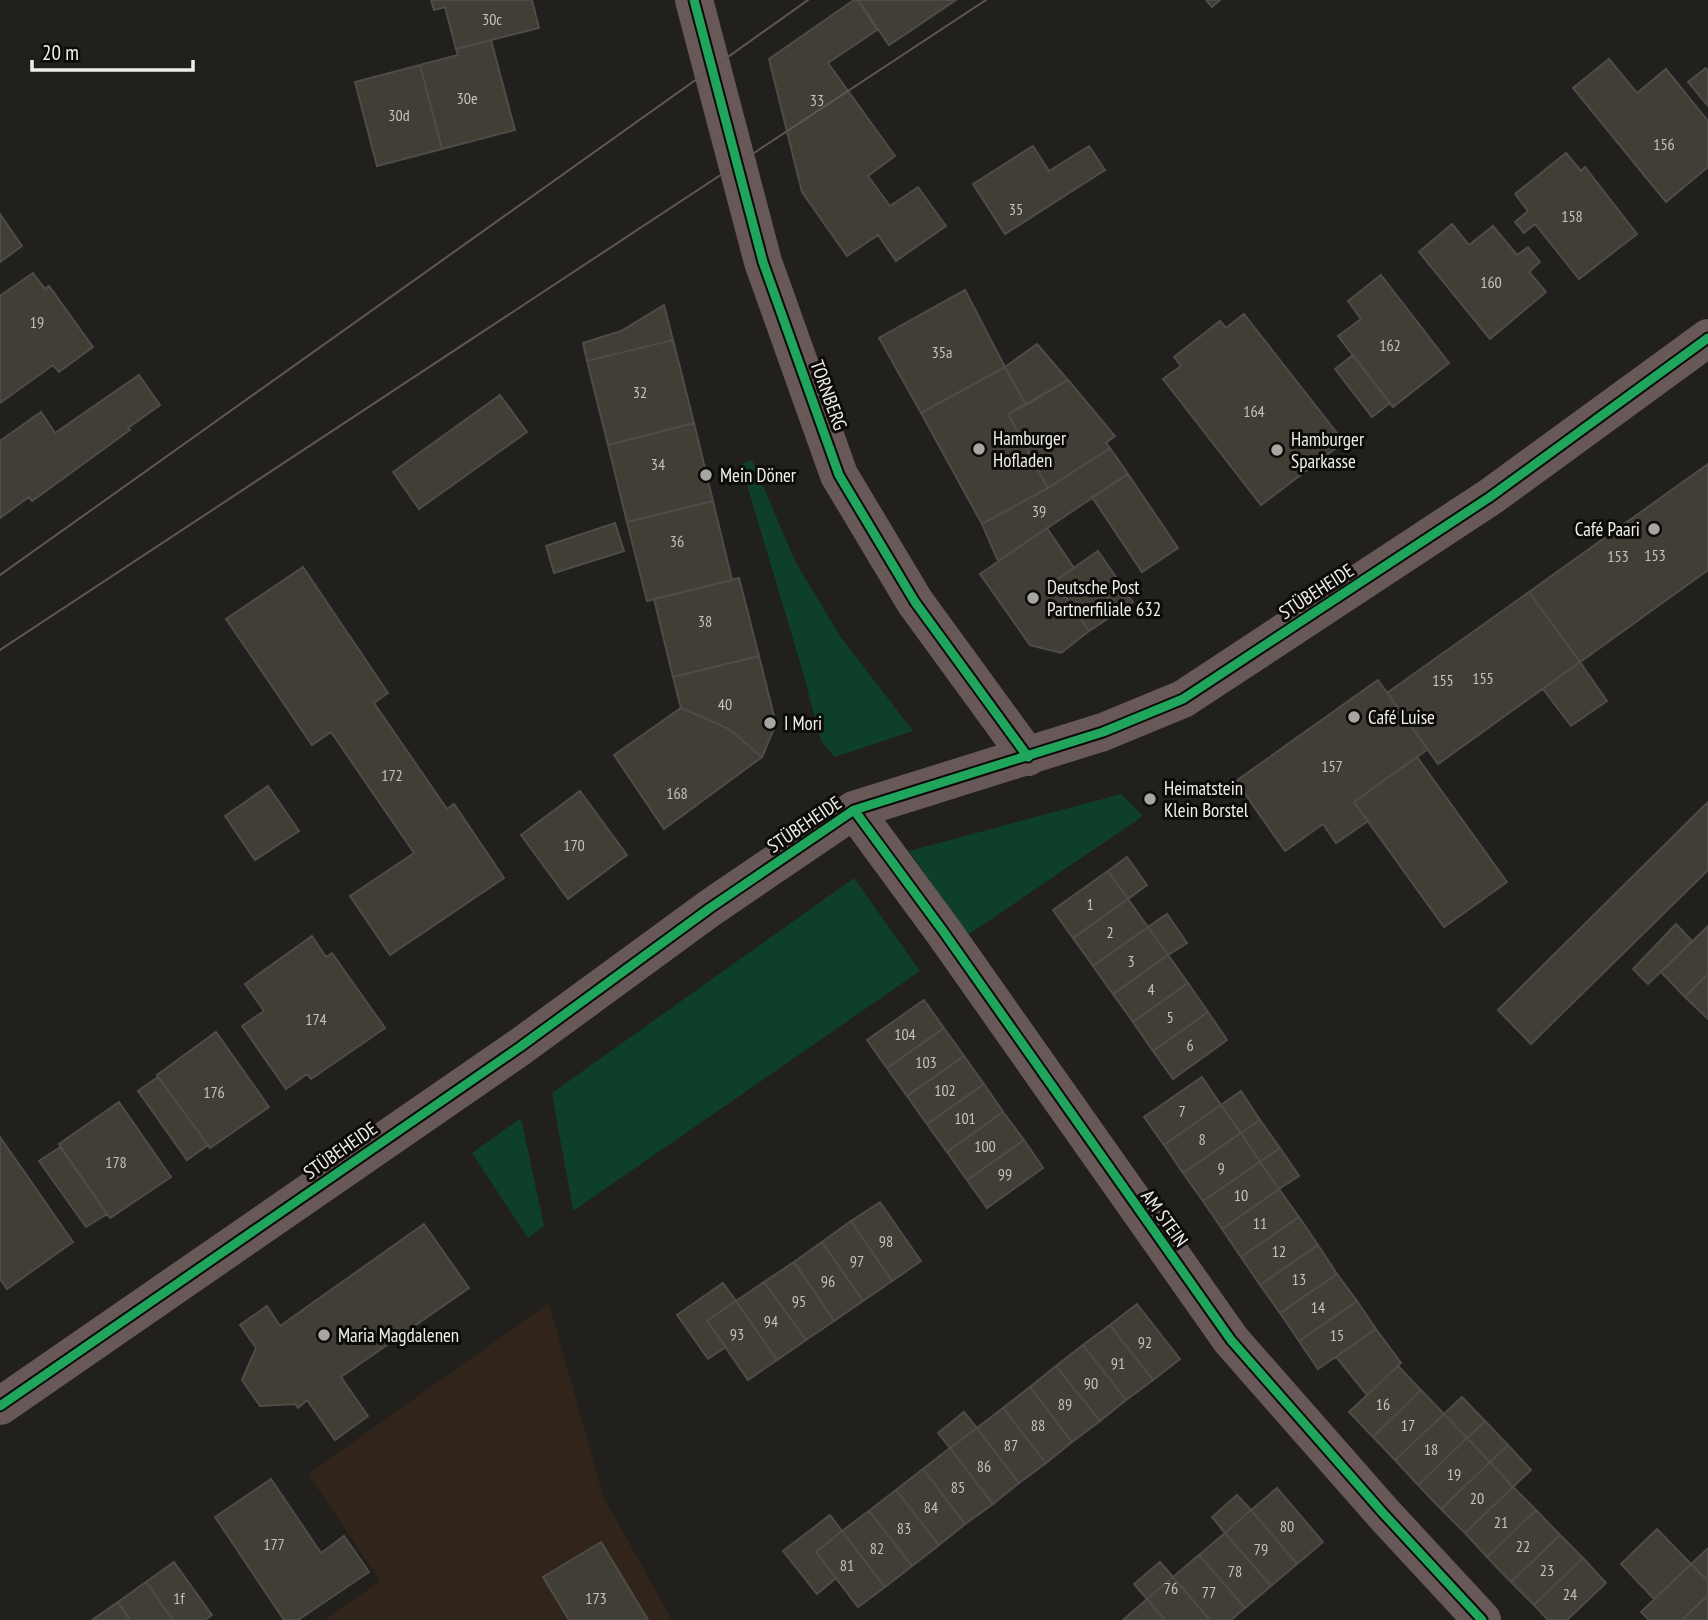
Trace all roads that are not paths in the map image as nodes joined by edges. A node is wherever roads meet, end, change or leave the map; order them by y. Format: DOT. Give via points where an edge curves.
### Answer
graph roads {
  1 [pos="694,0"];
  2 [pos="1708,338"];
  3 [pos="1028,757"];
  4 [pos="854,810"];
  5 [pos="0,1406"];
  6 [pos="1482,1620"];
  1 -- 3 [label="street, TORNBERG" via="763,262 839,475 915,601"];
  2 -- 3 [label="street, STÜBEHEIDE" via="1490,497 1183,699"];
  3 -- 4 [label="street, STÜBEHEIDE"];
  4 -- 5 [label="street, STÜBEHEIDE"];
  4 -- 6 [label="street, AM STEIN" via="1231,1340"];
}
